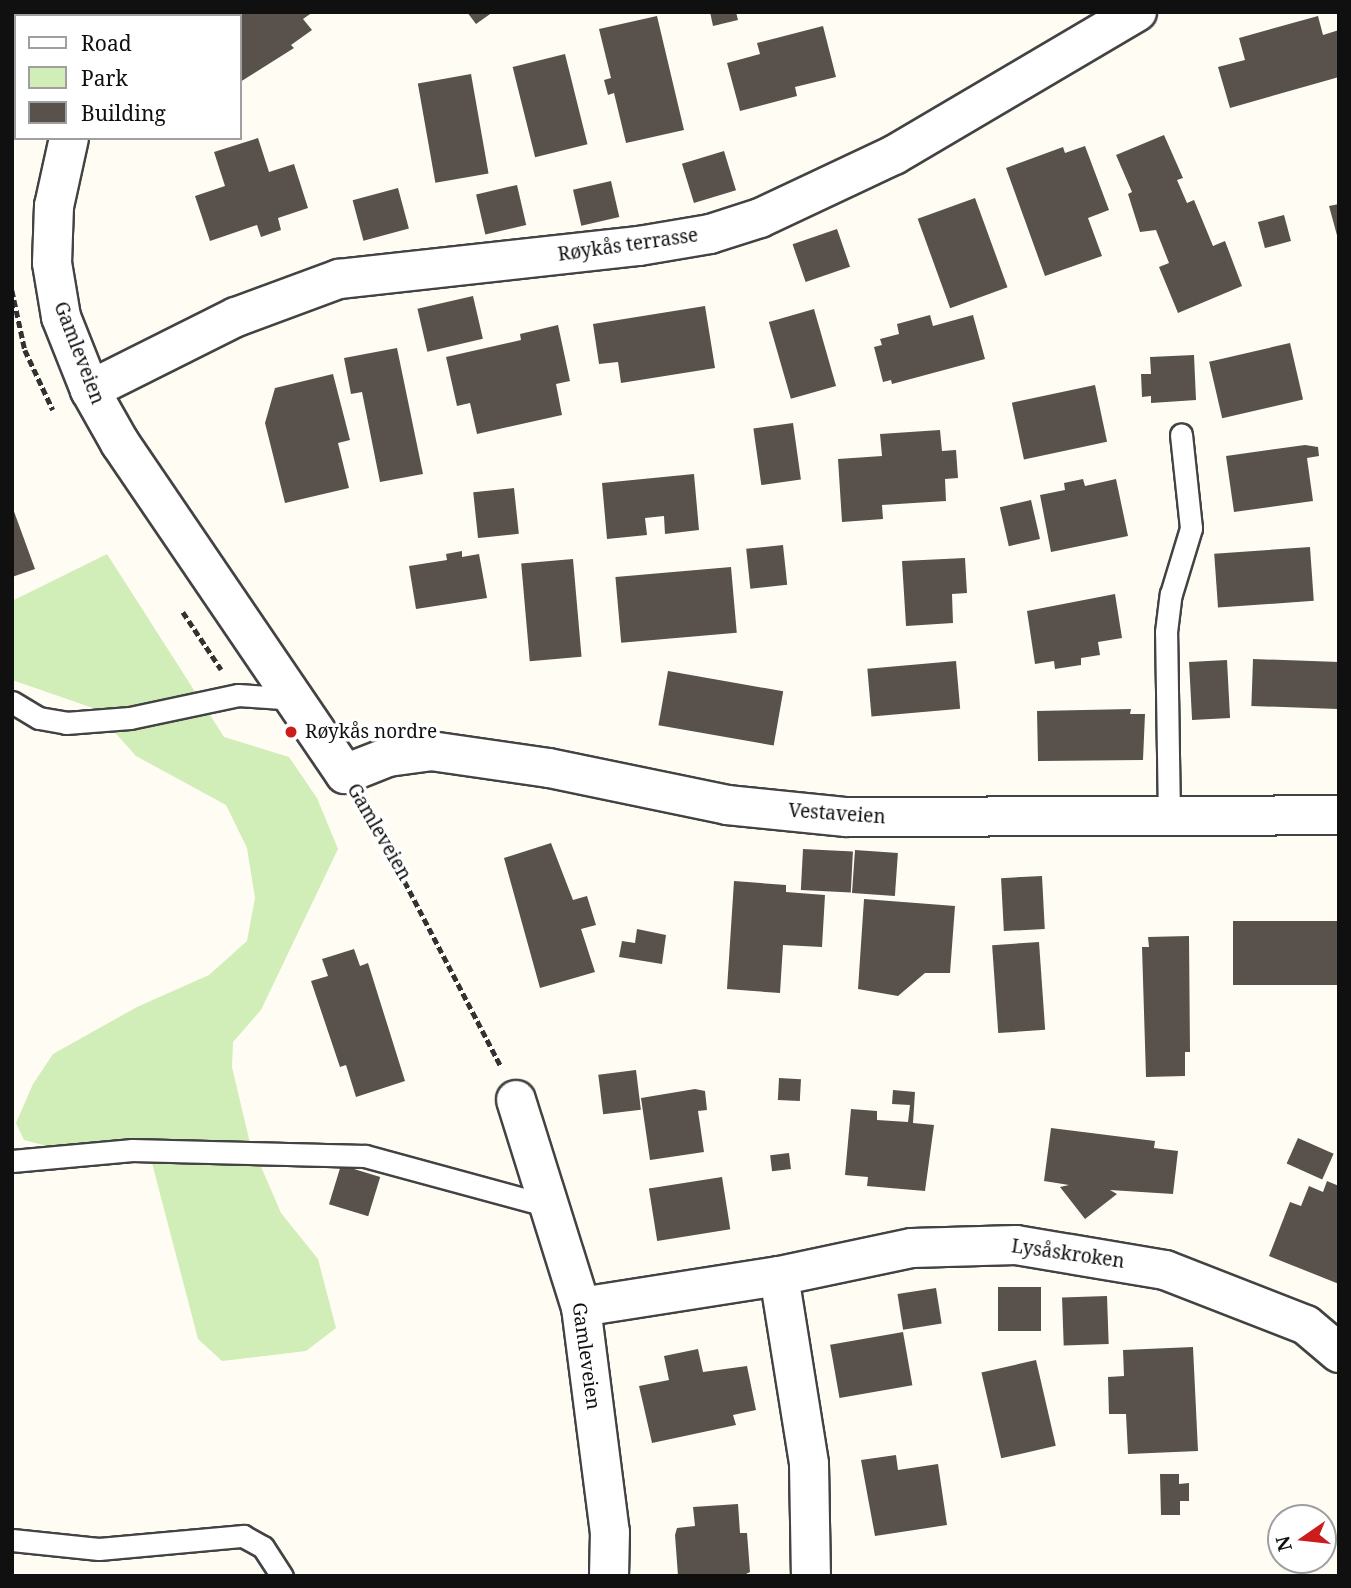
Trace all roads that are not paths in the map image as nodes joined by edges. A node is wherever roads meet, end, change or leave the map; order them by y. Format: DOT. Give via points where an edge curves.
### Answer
graph roads {
  1 [pos="1137,12"];
  2 [pos="69,140"];
  3 [pos="90,390"];
  4 [pos="1181,435"];
  5 [pos="297,699"];
  6 [pos="12,702"];
  7 [pos="345,774"];
  8 [pos="1339,815"];
  9 [pos="1168,818"];
  10 [pos="516,1100"];
  11 [pos="12,1161"];
  12 [pos="550,1206"];
  13 [pos="779,1276"];
  14 [pos="581,1307"];
  15 [pos="1339,1353"];
  16 [pos="12,1540"];
  17 [pos="282,1576"];
  18 [pos="609,1576"];
  19 [pos="811,1576"];
  1 -- 3 [label="street, Røykås terrasse" via="894,155 760,218 639,246 339,279 236,317"];
  2 -- 3 [label="street, Gamleveien" via="54,206 52,263 61,317"];
  3 -- 5 [label="street, Gamleveien" via="120,443"];
  4 -- 9 [label="lane" via="1191,528 1171,594 1166,632"];
  5 -- 6 [label="lane" via="238,695 130,718 66,723 39,718"];
  5 -- 7 [label="street, Gamleveien"];
  7 -- 9 [label="street, Vestaveien" via="388,757 431,751 549,768 727,805 814,814"];
  8 -- 9 [label="street, Vestaveien"];
  10 -- 12 [label="street, Gamleveien"];
  11 -- 12 [label="lane" via="132,1150 365,1156"];
  12 -- 14 [label="street, Gamleveien"];
  13 -- 14 [label="street, Lysåskroken"];
  13 -- 15 [label="street, Lysåskroken" via="912,1248 1042,1248 1166,1270 1306,1325"];
  13 -- 19 [label="street" via="809,1464"];
  14 -- 18 [label="street, Gamleveien" via="610,1532"];
  16 -- 17 [label="lane" via="99,1549 243,1536 263,1546"];
}
